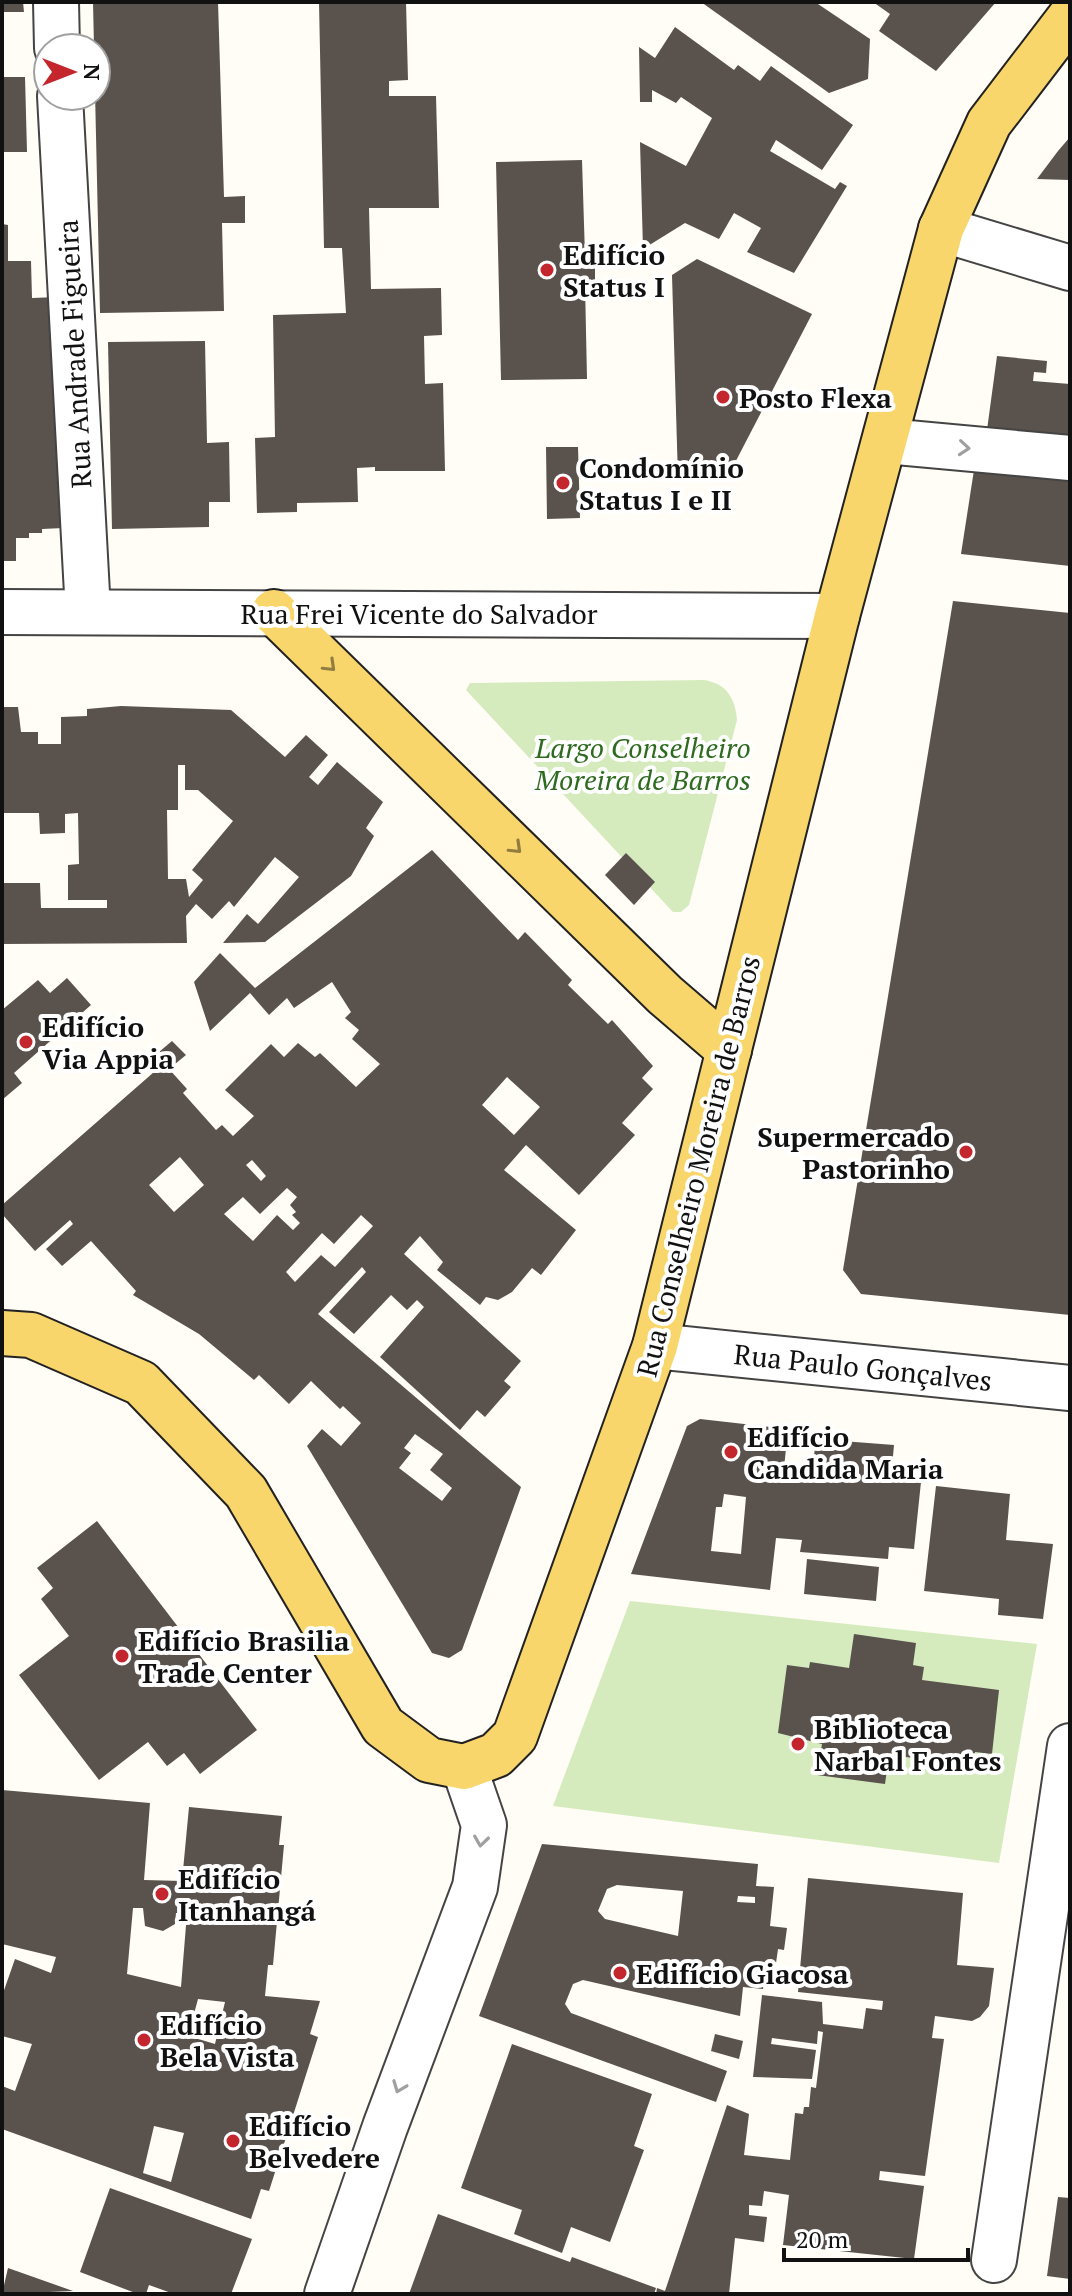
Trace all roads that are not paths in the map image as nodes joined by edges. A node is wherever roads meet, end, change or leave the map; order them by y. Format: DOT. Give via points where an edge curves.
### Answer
graph roads {
  1 [pos="56,2"];
  2 [pos="1070,17"];
  3 [pos="57,32"];
  4 [pos="61,112"];
  5 [pos="941,229"];
  6 [pos="1070,268"];
  7 [pos="886,441"];
  8 [pos="1070,458"];
  9 [pos="2,612"];
  10 [pos="88,612"];
  11 [pos="274,612"];
  12 [pos="837,616"];
  13 [pos="729,1050"];
  14 [pos="2,1333"];
  15 [pos="655,1346"];
  16 [pos="1070,1388"];
  17 [pos="1070,1746"];
  18 [pos="464,1767"];
  19 [pos="994,2260"];
  20 [pos="327,2294"];
  1 -- 3 [label="street"];
  2 -- 5 [label="main road, Rua Conselheiro Moreira de Barros" via="989,123"];
  4 -- 10 [label="street, Rua Andrade Figueira"];
  5 -- 6 [label="street"];
  5 -- 7 [label="main road, Rua Conselheiro Moreira de Barros"];
  7 -- 8 [label="street, one-way"];
  7 -- 12 [label="main road, Rua Conselheiro Moreira de Barros"];
  9 -- 10 [label="street, Rua Frei Vicente do Salvador"];
  10 -- 11 [label="street, Rua Frei Vicente do Salvador"];
  11 -- 12 [label="street, Rua Frei Vicente do Salvador"];
  11 -- 13 [label="main road, one-way" via="665,995"];
  12 -- 13 [label="main road, Rua Conselheiro Moreira de Barros"];
  13 -- 15 [label="main road, Rua Conselheiro Moreira de Barros"];
  14 -- 18 [label="main road" via="31,1335 141,1383 246,1492 383,1726 429,1760"];
  15 -- 16 [label="street, Rua Paulo Gonçalves"];
  15 -- 18 [label="main road, Rua Conselheiro Moreira de Barros" via="515,1736 496,1755"];
  17 -- 19 [label="street"];
  18 -- 20 [label="street, one-way" via="484,1825 475,1887"];
}
